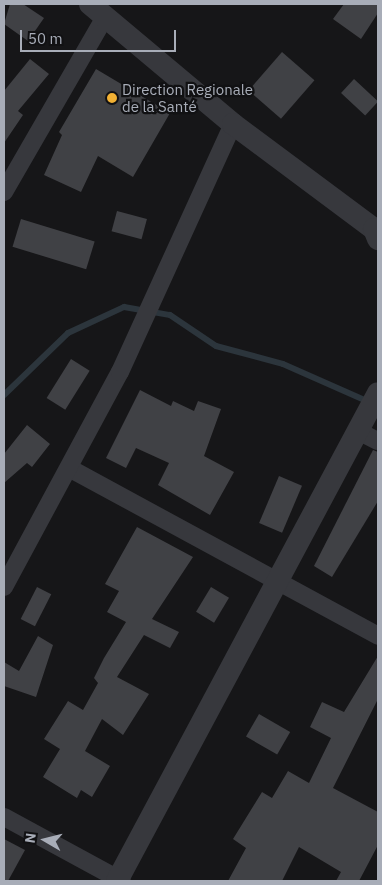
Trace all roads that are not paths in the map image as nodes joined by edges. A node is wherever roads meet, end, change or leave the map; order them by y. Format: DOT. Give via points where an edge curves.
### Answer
graph roads {
  1 [pos="98,10"];
  2 [pos="233,124"];
  3 [pos="4,192"];
  4 [pos="377,229"];
  5 [pos="378,392"];
  6 [pos="360,426"];
  7 [pos="378,441"];
  8 [pos="69,468"];
  9 [pos="278,581"];
  10 [pos="4,587"];
  11 [pos="378,636"];
  12 [pos="4,817"];
  13 [pos="119,880"];
  1 -- 2 [label="street"];
  1 -- 3 [label="street"];
  2 -- 4 [label="street"];
  2 -- 8 [label="street" via="120,372"];
  5 -- 6 [label="street"];
  6 -- 7 [label="street"];
  6 -- 9 [label="street"];
  8 -- 9 [label="street"];
  8 -- 10 [label="street"];
  9 -- 11 [label="street"];
  9 -- 13 [label="street"];
  12 -- 13 [label="street"];
}
